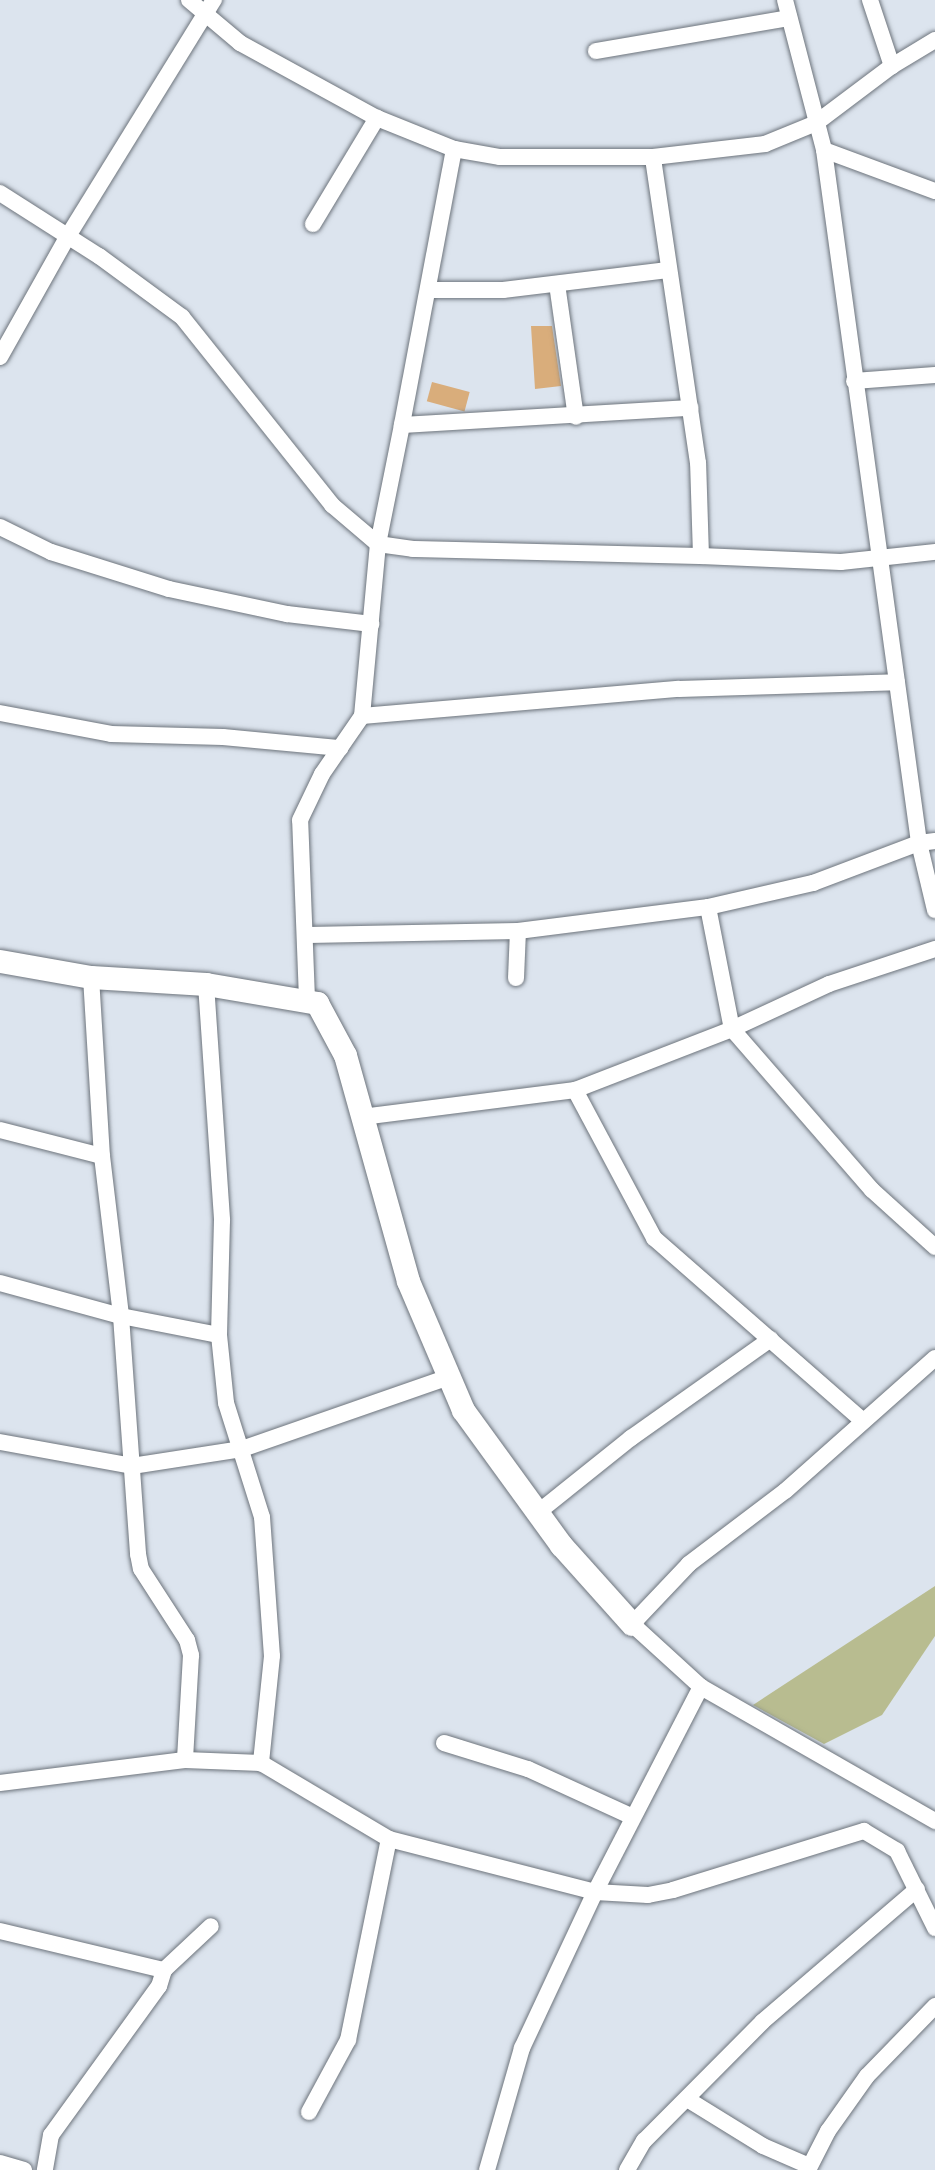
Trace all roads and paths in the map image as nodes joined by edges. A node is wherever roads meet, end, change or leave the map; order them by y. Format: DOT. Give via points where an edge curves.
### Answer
graph roads {
  1 [pos="189,0"];
  2 [pos="214,0"];
  3 [pos="785,0"];
  4 [pos="870,0"];
  5 [pos="203,15"];
  6 [pos="789,18"];
  7 [pos="935,40"];
  8 [pos="596,51"];
  9 [pos="892,66"];
  10 [pos="377,118"];
  11 [pos="816,123"];
  12 [pos="454,149"];
  13 [pos="824,150"];
  14 [pos="653,157"];
  15 [pos="935,191"];
  16 [pos="0,193"];
  17 [pos="313,223"];
  18 [pos="68,236"];
  19 [pos="668,270"];
  20 [pos="557,284"];
  21 [pos="430,290"];
  22 [pos="0,357"];
  23 [pos="935,375"];
  24 [pos="854,381"];
  25 [pos="690,408"];
  26 [pos="576,417"];
  27 [pos="402,425"];
  28 [pos="0,527"];
  29 [pos="378,544"];
  30 [pos="935,552"];
  31 [pos="701,555"];
  32 [pos="883,559"];
  33 [pos="371,624"];
  34 [pos="897,682"];
  35 [pos="0,713"];
  36 [pos="362,716"];
  37 [pos="340,747"];
  38 [pos="927,842"];
  39 [pos="708,906"];
  40 [pos="935,911"];
  41 [pos="518,931"];
  42 [pos="308,935"];
  43 [pos="935,949"];
  44 [pos="0,961"];
  45 [pos="91,977"];
  46 [pos="516,978"];
  47 [pos="206,984"];
  48 [pos="307,999"];
  49 [pos="732,1029"];
  50 [pos="575,1090"];
  51 [pos="362,1117"];
  52 [pos="0,1130"];
  53 [pos="102,1156"];
  54 [pos="935,1247"];
  55 [pos="0,1283"];
  56 [pos="121,1316"];
  57 [pos="219,1335"];
  58 [pos="771,1339"];
  59 [pos="935,1358"];
  60 [pos="449,1377"];
  61 [pos="863,1421"];
  62 [pos="0,1442"];
  63 [pos="242,1449"];
  64 [pos="132,1466"];
  65 [pos="536,1514"];
  66 [pos="632,1624"];
  67 [pos="701,1687"];
  68 [pos="444,1743"];
  69 [pos="185,1760"];
  70 [pos="261,1763"];
  71 [pos="0,1783"];
  72 [pos="633,1817"];
  73 [pos="935,1821"];
  74 [pos="389,1839"];
  75 [pos="917,1889"];
  76 [pos="595,1892"];
  77 [pos="211,1926"];
  78 [pos="935,1928"];
  79 [pos="0,1931"];
  80 [pos="164,1970"];
  81 [pos="935,2006"];
  82 [pos="687,2099"];
  83 [pos="309,2112"];
  84 [pos="0,2163"];
  85 [pos="809,2168"];
  86 [pos="24,2170"];
  87 [pos="45,2170"];
  88 [pos="487,2170"];
  89 [pos="627,2170"];
  1 -- 5 [label="street"];
  2 -- 5 [label="street"];
  3 -- 6 [label="street"];
  4 -- 9 [label="street"];
  5 -- 10 [label="street" via="297,77"];
  5 -- 18 [label="street"];
  6 -- 8 [label="street"];
  6 -- 11 [label="street"];
  7 -- 9 [label="street"];
  9 -- 11 [label="street"];
  10 -- 12 [label="street"];
  10 -- 17 [label="street"];
  11 -- 13 [label="street"];
  11 -- 14 [label="street" via="765,144"];
  12 -- 14 [label="street" via="500,157"];
  12 -- 21 [label="street"];
  13 -- 15 [label="street"];
  13 -- 24 [label="street"];
  14 -- 19 [label="street"];
  16 -- 18 [label="street"];
  18 -- 22 [label="street"];
  18 -- 29 [label="street" via="182,317 332,505"];
  19 -- 20 [label="street"];
  19 -- 25 [label="street"];
  20 -- 21 [label="street"];
  20 -- 26 [label="street"];
  21 -- 27 [label="street"];
  23 -- 24 [label="street"];
  24 -- 32 [label="street"];
  25 -- 26 [label="street"];
  25 -- 31 [label="street" via="701,495"];
  26 -- 27 [label="street"];
  27 -- 29 [label="street"];
  28 -- 33 [label="street" via="51,552 169,589 287,614"];
  29 -- 31 [label="street" via="413,549"];
  29 -- 33 [label="street"];
  30 -- 32 [label="street"];
  31 -- 32 [label="street" via="841,562"];
  32 -- 34 [label="street"];
  33 -- 36 [label="street"];
  34 -- 36 [label="street" via="679,689"];
  34 -- 38 [label="street"];
  35 -- 37 [label="street" via="111,734"];
  36 -- 37 [label="street"];
  37 -- 42 [label="street" via="305,803 300,820"];
  38 -- 39 [label="street" via="813,883"];
  38 -- 40 [label="street"];
  39 -- 41 [label="street"];
  39 -- 49 [label="street"];
  41 -- 42 [label="street"];
  41 -- 46 [label="street"];
  42 -- 48 [label="street"];
  43 -- 49 [label="street" via="829,984"];
  44 -- 45 [label="main road"];
  45 -- 47 [label="main road"];
  45 -- 53 [label="street"];
  47 -- 48 [label="main road"];
  47 -- 57 [label="street" via="222,1220"];
  48 -- 51 [label="main road" via="317,1003 326,1016 345,1055"];
  49 -- 50 [label="street"];
  49 -- 54 [label="street" via="872,1190 919,1238"];
  50 -- 51 [label="street"];
  50 -- 58 [label="street" via="654,1238"];
  51 -- 60 [label="main road" via="408,1281"];
  52 -- 53 [label="street"];
  53 -- 56 [label="street"];
  55 -- 56 [label="street"];
  56 -- 57 [label="street"];
  56 -- 64 [label="street"];
  57 -- 63 [label="street" via="226,1403"];
  58 -- 61 [label="street"];
  58 -- 65 [label="street" via="631,1437"];
  59 -- 61 [label="street"];
  60 -- 63 [label="street"];
  60 -- 65 [label="main road" via="463,1409"];
  61 -- 66 [label="street" via="785,1490 689,1564"];
  62 -- 64 [label="street"];
  63 -- 64 [label="street"];
  63 -- 70 [label="street" via="262,1517 272,1656"];
  64 -- 69 [label="street" via="141,1569 187,1640 191,1656"];
  65 -- 66 [label="main road"];
  66 -- 67 [label="street"];
  67 -- 72 [label="street"];
  67 -- 73 [label="street"];
  68 -- 72 [label="street" via="528,1769"];
  69 -- 70 [label="street"];
  69 -- 71 [label="street"];
  70 -- 74 [label="street"];
  72 -- 76 [label="street"];
  74 -- 76 [label="street"];
  74 -- 83 [label="street" via="348,2040"];
  75 -- 76 [label="street" via="897,1851 864,1831 673,1890 648,1895"];
  75 -- 78 [label="street"];
  75 -- 82 [label="street" via="762,2022"];
  76 -- 88 [label="street" via="522,2048"];
  77 -- 80 [label="street"];
  79 -- 80 [label="street"];
  80 -- 87 [label="street" via="159,1986 51,2135"];
  81 -- 85 [label="street" via="867,2076"];
  82 -- 85 [label="street"];
  82 -- 89 [label="street" via="644,2141"];
  84 -- 86 [label="street"];
}
